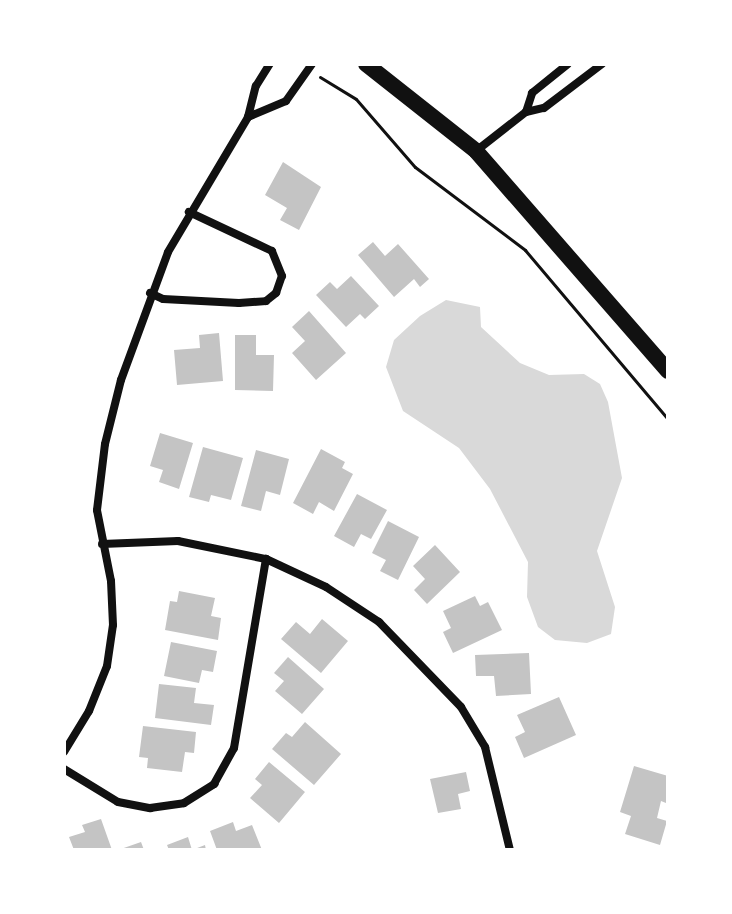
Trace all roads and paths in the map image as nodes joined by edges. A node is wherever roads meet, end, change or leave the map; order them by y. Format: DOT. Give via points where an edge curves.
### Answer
graph roads {
  1 [pos="270,64"];
  2 [pos="366,64"];
  3 [pos="568,64"];
  4 [pos="602,64"];
  5 [pos="310,68"];
  6 [pos="526,112"];
  7 [pos="248,117"];
  8 [pos="476,151"];
  9 [pos="189,212"];
  10 [pos="150,293"];
  11 [pos="668,371"];
  12 [pos="668,419"];
  13 [pos="102,544"];
  14 [pos="266,559"];
  15 [pos="64,752"];
  16 [pos="64,769"];
  17 [pos="510,850"];
  1 -- 7 [label="street" via="256,86"];
  2 -- 8 [label="main road"];
  3 -- 6 [label="street" via="532,93"];
  4 -- 6 [label="street" via="544,108"];
  5 -- 7 [label="street" via="286,101"];
  5 -- 12 [label="path" via="356,99 415,167 525,250"];
  6 -- 8 [label="street"];
  7 -- 9 [label="street"];
  8 -- 11 [label="main road"];
  9 -- 10 [label="street"];
  9 -- 10 [label="street" via="272,251 282,276 276,293 266,301 239,303 163,299"];
  10 -- 13 [label="street" via="105,444 97,510"];
  13 -- 14 [label="street" via="178,541"];
  13 -- 15 [label="street" via="113,625 107,666 89,711"];
  14 -- 16 [label="street" via="234,748 214,784 184,803 150,808 118,802"];
  14 -- 17 [label="street" via="326,587 379,622 461,707 485,747"];
}
